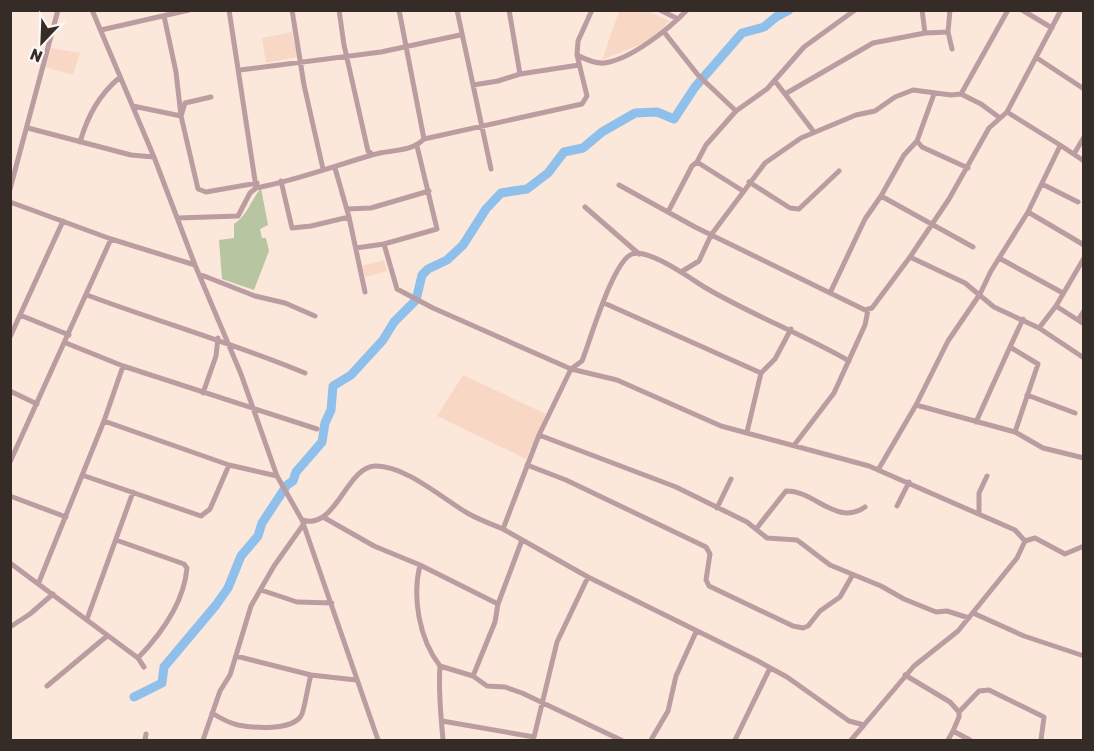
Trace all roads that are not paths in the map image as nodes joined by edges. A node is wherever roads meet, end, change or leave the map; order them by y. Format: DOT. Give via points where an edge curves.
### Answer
graph roads {
  1 [pos="58,10"];
  2 [pos="92,10"];
  3 [pos="189,10"];
  4 [pos="229,10"];
  5 [pos="292,10"];
  6 [pos="339,10"];
  7 [pos="399,10"];
  8 [pos="509,10"];
  9 [pos="592,10"];
  10 [pos="660,10"];
  11 [pos="687,10"];
  12 [pos="855,10"];
  13 [pos="922,10"];
  14 [pos="950,10"];
  15 [pos="1008,10"];
  16 [pos="1022,10"];
  17 [pos="1061,10"];
  18 [pos="458,11"];
  19 [pos="168,14"];
  20 [pos="678,19"];
  21 [pos="1052,28"];
  22 [pos="101,30"];
  23 [pos="664,32"];
  24 [pos="948,32"];
  25 [pos="925,33"];
  26 [pos="460,35"];
  27 [pos="407,47"];
  28 [pos="952,49"];
  29 [pos="577,55"];
  30 [pos="348,57"];
  31 [pos="1037,58"];
  32 [pos="301,61"];
  33 [pos="579,65"];
  34 [pos="240,70"];
  35 [pos="520,74"];
  36 [pos="120,76"];
  37 [pos="775,81"];
  38 [pos="473,85"];
  39 [pos="1083,89"];
  40 [pos="785,94"];
  41 [pos="934,94"];
  42 [pos="961,94"];
  43 [pos="211,98"];
  44 [pos="133,106"];
  45 [pos="736,111"];
  46 [pos="1007,112"];
  47 [pos="180,116"];
  48 [pos="1000,118"];
  49 [pos="481,126"];
  50 [pos="28,128"];
  51 [pos="814,132"];
  52 [pos="1083,137"];
  53 [pos="424,139"];
  54 [pos="917,141"];
  55 [pos="81,142"];
  56 [pos="1060,145"];
  57 [pos="417,146"];
  58 [pos="372,154"];
  59 [pos="1074,154"];
  60 [pos="154,157"];
  61 [pos="698,162"];
  62 [pos="1083,162"];
  63 [pos="335,168"];
  64 [pos="968,168"];
  65 [pos="323,169"];
  66 [pos="491,169"];
  67 [pos="838,171"];
  68 [pos="281,181"];
  69 [pos="749,182"];
  70 [pos="1042,184"];
  71 [pos="619,185"];
  72 [pos="256,186"];
  73 [pos="10,189"];
  74 [pos="429,190"];
  75 [pos="743,191"];
  76 [pos="881,196"];
  77 [pos="10,202"];
  78 [pos="1078,202"];
  79 [pos="585,207"];
  80 [pos="347,209"];
  81 [pos="668,212"];
  82 [pos="1028,212"];
  83 [pos="349,217"];
  84 [pos="177,218"];
  85 [pos="63,220"];
  86 [pos="931,224"];
  87 [pos="711,235"];
  88 [pos="111,239"];
  89 [pos="384,244"];
  90 [pos="1083,245"];
  91 [pos="973,247"];
  92 [pos="356,248"];
  93 [pos="639,254"];
  94 [pos="910,257"];
  95 [pos="999,258"];
  96 [pos="1083,258"];
  97 [pos="195,265"];
  98 [pos="681,272"];
  99 [pos="200,274"];
  100 [pos="365,291"];
  101 [pos="830,293"];
  102 [pos="1063,293"];
  103 [pos="980,294"];
  104 [pos="87,295"];
  105 [pos="604,303"];
  106 [pos="1056,306"];
  107 [pos="868,310"];
  108 [pos="1083,311"];
  109 [pos="20,315"];
  110 [pos="315,316"];
  111 [pos="1023,319"];
  112 [pos="1081,322"];
  113 [pos="1039,328"];
  114 [pos="791,329"];
  115 [pos="11,334"];
  116 [pos="69,335"];
  117 [pos="218,338"];
  118 [pos="228,342"];
  119 [pos="66,343"];
  120 [pos="1010,347"];
  121 [pos="1083,358"];
  122 [pos="849,361"];
  123 [pos="123,366"];
  124 [pos="571,369"];
  125 [pos="305,373"];
  126 [pos="761,373"];
  127 [pos="10,391"];
  128 [pos="203,393"];
  129 [pos="1027,395"];
  130 [pos="37,404"];
  131 [pos="916,405"];
  132 [pos="251,406"];
  133 [pos="1075,413"];
  134 [pos="104,421"];
  135 [pos="976,422"];
  136 [pos="317,429"];
  137 [pos="747,432"];
  138 [pos="1015,432"];
  139 [pos="539,435"];
  140 [pos="795,444"];
  141 [pos="1083,458"];
  142 [pos="10,462"];
  143 [pos="229,465"];
  144 [pos="527,465"];
  145 [pos="878,470"];
  146 [pos="82,475"];
  147 [pos="276,476"];
  148 [pos="987,476"];
  149 [pos="731,479"];
  150 [pos="909,482"];
  151 [pos="133,492"];
  152 [pos="10,496"];
  153 [pos="897,506"];
  154 [pos="865,507"];
  155 [pos="717,508"];
  156 [pos="979,513"];
  157 [pos="66,517"];
  158 [pos="323,518"];
  159 [pos="302,522"];
  160 [pos="503,529"];
  161 [pos="756,529"];
  162 [pos="116,540"];
  163 [pos="522,540"];
  164 [pos="1025,541"];
  165 [pos="1083,546"];
  166 [pos="10,563"];
  167 [pos="420,565"];
  168 [pos="852,576"];
  169 [pos="588,577"];
  170 [pos="39,582"];
  171 [pos="261,590"];
  172 [pos="53,594"];
  173 [pos="332,603"];
  174 [pos="498,604"];
  175 [pos="971,616"];
  176 [pos="87,619"];
  177 [pos="10,627"];
  178 [pos="696,632"];
  179 [pos="107,636"];
  180 [pos="236,656"];
  181 [pos="1083,656"];
  182 [pos="138,658"];
  183 [pos="440,666"];
  184 [pos="144,668"];
  185 [pos="770,668"];
  186 [pos="311,675"];
  187 [pos="905,675"];
  188 [pos="473,676"];
  189 [pos="356,680"];
  190 [pos="47,686"];
  191 [pos="542,705"];
  192 [pos="959,712"];
  193 [pos="212,713"];
  194 [pos="442,722"];
  195 [pos="864,725"];
  196 [pos="953,731"];
  197 [pos="612,738"];
  198 [pos="534,739"];
  199 [pos="203,741"];
  200 [pos="378,741"];
  201 [pos="443,741"];
  202 [pos="621,741"];
  203 [pos="651,741"];
  204 [pos="735,741"];
  205 [pos="851,741"];
  206 [pos="948,741"];
  207 [pos="970,741"];
  208 [pos="1041,741"];
  1 -- 50 [label="street"];
  2 -- 22 [label="street"];
  3 -- 19 [label="street"];
  4 -- 34 [label="street"];
  5 -- 32 [label="street"];
  6 -- 30 [label="street"];
  7 -- 27 [label="street"];
  8 -- 35 [label="street"];
  9 -- 29 [label="street" via="578,42"];
  10 -- 20 [label="street"];
  11 -- 20 [label="street"];
  12 -- 37 [label="street" via="804,47"];
  13 -- 25 [label="street"];
  14 -- 24 [label="street"];
  15 -- 42 [label="street"];
  16 -- 21 [label="street"];
  17 -- 21 [label="street"];
  18 -- 26 [label="street"];
  19 -- 22 [label="street"];
  19 -- 47 [label="street"];
  20 -- 23 [label="street"];
  21 -- 31 [label="street"];
  22 -- 36 [label="street"];
  23 -- 29 [label="street" via="604,63"];
  23 -- 45 [label="street" via="698,75"];
  24 -- 25 [label="street"];
  24 -- 28 [label="street"];
  25 -- 40 [label="street" via="873,43"];
  26 -- 27 [label="street"];
  26 -- 38 [label="street"];
  27 -- 30 [label="street"];
  27 -- 53 [label="street"];
  29 -- 33 [label="street"];
  30 -- 32 [label="street"];
  30 -- 58 [label="street" via="368,151"];
  31 -- 39 [label="street"];
  31 -- 46 [label="street"];
  32 -- 34 [label="street"];
  32 -- 65 [label="street"];
  33 -- 35 [label="street"];
  33 -- 49 [label="street" via="587,96 582,104"];
  34 -- 72 [label="street"];
  35 -- 38 [label="street"];
  36 -- 44 [label="street"];
  36 -- 55 [label="street" via="99,98"];
  37 -- 40 [label="street"];
  37 -- 45 [label="street"];
  38 -- 49 [label="street"];
  40 -- 51 [label="street"];
  41 -- 42 [label="street"];
  41 -- 51 [label="street" via="906,91 875,111"];
  41 -- 54 [label="street"];
  42 -- 48 [label="street"];
  43 -- 47 [label="street" via="185,103"];
  44 -- 47 [label="street"];
  44 -- 60 [label="street"];
  45 -- 61 [label="street" via="706,145"];
  46 -- 48 [label="street"];
  46 -- 56 [label="street"];
  47 -- 72 [label="street" via="198,189 206,192"];
  48 -- 64 [label="street" via="989,128"];
  49 -- 53 [label="street"];
  49 -- 66 [label="street"];
  50 -- 55 [label="street"];
  50 -- 73 [label="street"];
  51 -- 69 [label="street" via="774,154"];
  52 -- 59 [label="street"];
  53 -- 57 [label="street"];
  54 -- 64 [label="street"];
  54 -- 76 [label="street" via="904,155"];
  55 -- 60 [label="street"];
  56 -- 59 [label="street"];
  56 -- 70 [label="street"];
  57 -- 58 [label="street"];
  57 -- 74 [label="street"];
  58 -- 63 [label="street"];
  59 -- 62 [label="street"];
  60 -- 84 [label="street"];
  61 -- 75 [label="street"];
  61 -- 81 [label="street" via="692,166"];
  63 -- 65 [label="street"];
  63 -- 80 [label="street"];
  64 -- 86 [label="street"];
  65 -- 68 [label="street"];
  67 -- 69 [label="street" via="799,209 790,208"];
  68 -- 72 [label="street"];
  68 -- 83 [label="street" via="292,228"];
  69 -- 75 [label="street"];
  70 -- 78 [label="street"];
  70 -- 82 [label="street"];
  71 -- 81 [label="street"];
  72 -- 84 [label="street" via="238,216"];
  74 -- 80 [label="street" via="370,208"];
  74 -- 89 [label="street" via="437,229"];
  75 -- 87 [label="street"];
  76 -- 86 [label="street"];
  76 -- 101 [label="street" via="865,219"];
  77 -- 85 [label="street"];
  79 -- 93 [label="street"];
  80 -- 83 [label="street"];
  81 -- 87 [label="street"];
  82 -- 90 [label="street"];
  82 -- 95 [label="street"];
  83 -- 92 [label="street"];
  84 -- 97 [label="street"];
  85 -- 88 [label="street"];
  85 -- 109 [label="street"];
  86 -- 91 [label="street"];
  86 -- 94 [label="street"];
  87 -- 98 [label="street" via="699,261"];
  87 -- 101 [label="street"];
  88 -- 97 [label="street"];
  88 -- 104 [label="street"];
  89 -- 92 [label="street"];
  89 -- 124 [label="street" via="397,289"];
  92 -- 100 [label="street"];
  93 -- 98 [label="street"];
  93 -- 105 [label="street" via="630,254 621,263"];
  94 -- 103 [label="street"];
  94 -- 107 [label="street"];
  95 -- 102 [label="street"];
  95 -- 103 [label="street"];
  96 -- 102 [label="street"];
  97 -- 99 [label="street"];
  98 -- 114 [label="street"];
  99 -- 110 [label="street"];
  99 -- 118 [label="street"];
  101 -- 107 [label="street"];
  102 -- 106 [label="street"];
  103 -- 111 [label="street" via="994,307"];
  103 -- 131 [label="street" via="948,341"];
  104 -- 116 [label="street"];
  104 -- 117 [label="street" via="166,325"];
  105 -- 124 [label="street" via="582,361"];
  105 -- 126 [label="street"];
  106 -- 112 [label="street"];
  106 -- 113 [label="street"];
  107 -- 122 [label="street"];
  108 -- 112 [label="street"];
  109 -- 115 [label="street"];
  109 -- 116 [label="street"];
  111 -- 113 [label="street"];
  111 -- 120 [label="street"];
  113 -- 121 [label="street"];
  114 -- 122 [label="street"];
  114 -- 126 [label="street" via="775,359"];
  116 -- 119 [label="street"];
  117 -- 118 [label="street"];
  117 -- 128 [label="street"];
  118 -- 125 [label="street"];
  118 -- 132 [label="street"];
  119 -- 123 [label="street"];
  119 -- 130 [label="street"];
  120 -- 129 [label="street" via="1038,364"];
  120 -- 135 [label="street"];
  122 -- 140 [label="street" via="822,412"];
  123 -- 128 [label="street"];
  123 -- 134 [label="street"];
  124 -- 137 [label="street" via="616,380 711,422"];
  124 -- 139 [label="street"];
  126 -- 137 [label="street"];
  127 -- 130 [label="street"];
  128 -- 132 [label="street"];
  129 -- 133 [label="street"];
  129 -- 138 [label="street"];
  130 -- 142 [label="street"];
  131 -- 135 [label="street"];
  131 -- 145 [label="street"];
  132 -- 136 [label="street"];
  132 -- 147 [label="street"];
  134 -- 143 [label="street"];
  134 -- 146 [label="street"];
  135 -- 138 [label="street"];
  137 -- 140 [label="street"];
  138 -- 141 [label="street" via="1043,448"];
  139 -- 144 [label="street"];
  139 -- 155 [label="street"];
  140 -- 145 [label="street"];
  143 -- 147 [label="street"];
  143 -- 151 [label="street" via="210,509 201,516"];
  144 -- 160 [label="street"];
  144 -- 168 [label="street" via="706,547 710,554 705,580 709,586 793,626 808,626 820,611 840,597"];
  145 -- 150 [label="street"];
  146 -- 151 [label="street"];
  146 -- 157 [label="street"];
  147 -- 159 [label="street"];
  148 -- 156 [label="street" via="979,493"];
  149 -- 155 [label="street"];
  150 -- 153 [label="street"];
  150 -- 156 [label="street"];
  151 -- 162 [label="street"];
  152 -- 157 [label="street"];
  154 -- 161 [label="street" via="838,513 812,498 786,491"];
  155 -- 161 [label="street"];
  156 -- 164 [label="street" via="1015,530"];
  157 -- 170 [label="street"];
  158 -- 159 [label="street"];
  158 -- 160 [label="street" via="360,474 371,466 381,466"];
  158 -- 167 [label="street"];
  159 -- 171 [label="street"];
  159 -- 173 [label="street"];
  160 -- 163 [label="street"];
  161 -- 168 [label="street" via="767,538 797,540"];
  162 -- 176 [label="street"];
  162 -- 182 [label="street" via="187,568 183,595 154,642"];
  163 -- 169 [label="street"];
  163 -- 174 [label="street"];
  164 -- 165 [label="street" via="1035,538 1065,554"];
  164 -- 175 [label="street" via="1017,558"];
  166 -- 170 [label="street"];
  167 -- 174 [label="street"];
  167 -- 183 [label="street" via="416,580 419,615 424,638"];
  168 -- 175 [label="street" via="926,608"];
  169 -- 178 [label="street"];
  169 -- 191 [label="street" via="557,642"];
  170 -- 172 [label="street"];
  171 -- 173 [label="street" via="297,602"];
  171 -- 180 [label="street" via="241,633"];
  172 -- 176 [label="street"];
  172 -- 177 [label="street"];
  173 -- 189 [label="street"];
  174 -- 188 [label="street" via="495,622"];
  175 -- 181 [label="street"];
  175 -- 187 [label="street"];
  176 -- 179 [label="street"];
  178 -- 185 [label="street"];
  178 -- 203 [label="street" via="676,676 668,711"];
  179 -- 182 [label="street"];
  179 -- 190 [label="street"];
  180 -- 186 [label="street"];
  180 -- 193 [label="street"];
  182 -- 184 [label="street"];
  183 -- 188 [label="street"];
  183 -- 194 [label="street" via="438,713"];
  185 -- 195 [label="street" via="849,721"];
  185 -- 204 [label="street"];
  186 -- 189 [label="street"];
  186 -- 193 [label="street" via="303,712 295,723 237,725"];
  187 -- 192 [label="street" via="950,702"];
  187 -- 195 [label="street"];
  188 -- 191 [label="street" via="487,686 505,687"];
  189 -- 200 [label="street"];
  191 -- 197 [label="street"];
  191 -- 198 [label="street"];
  192 -- 196 [label="street"];
  192 -- 208 [label="street" via="979,691 989,690 1044,717"];
  193 -- 199 [label="street"];
  194 -- 198 [label="street"];
  194 -- 201 [label="street"];
  195 -- 205 [label="street"];
  196 -- 206 [label="street"];
  196 -- 207 [label="street"];
  197 -- 202 [label="street"];
}
